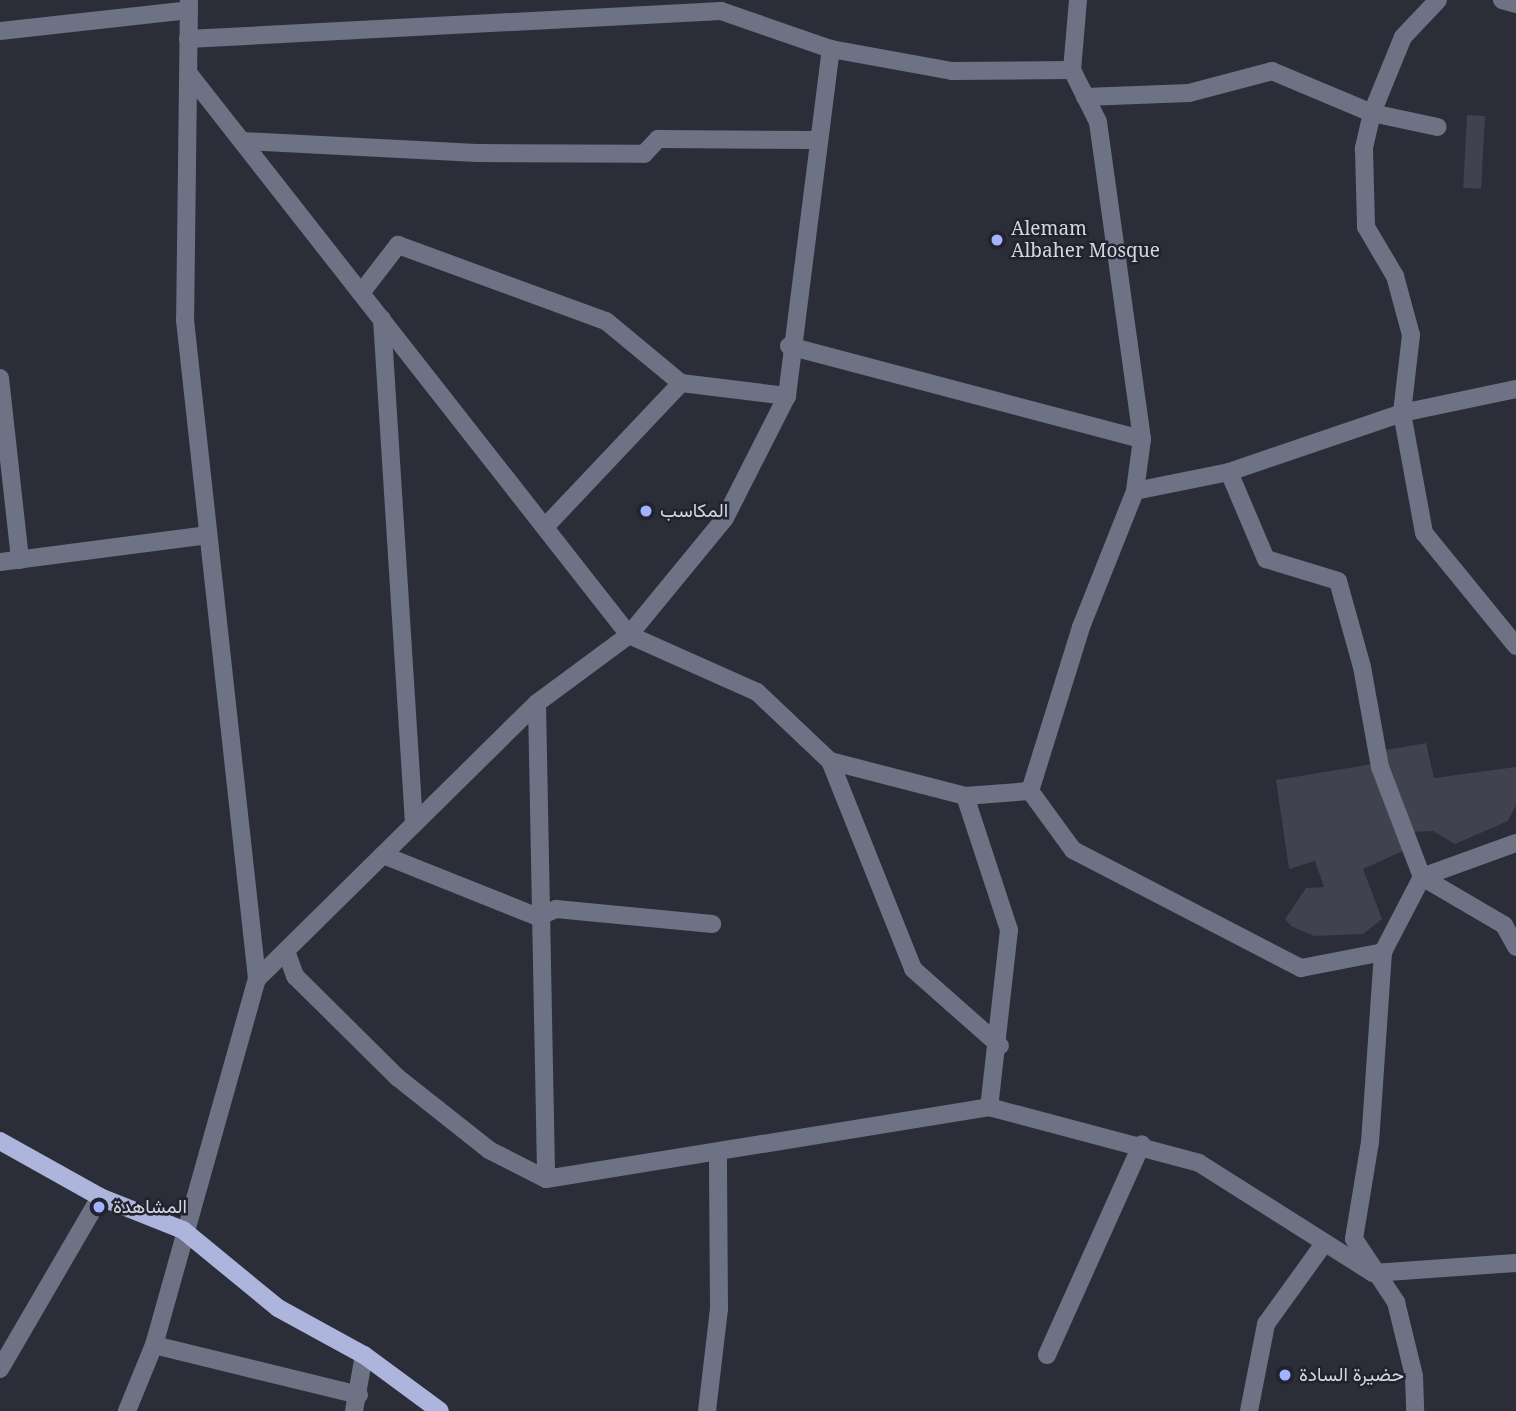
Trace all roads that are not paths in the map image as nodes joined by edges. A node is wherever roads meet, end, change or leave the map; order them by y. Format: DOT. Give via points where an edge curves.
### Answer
graph roads {
  1 [pos="1079,0"];
  2 [pos="1438,0"];
  3 [pos="1502,0"];
  4 [pos="1516,4"];
  5 [pos="189,5"];
  6 [pos="720,6"];
  7 [pos="0,31"];
  8 [pos="188,39"];
  9 [pos="831,49"];
  10 [pos="1072,71"];
  11 [pos="189,74"];
  12 [pos="1085,97"];
  13 [pos="1372,113"];
  14 [pos="1438,127"];
  15 [pos="819,140"];
  16 [pos="242,141"];
  17 [pos="361,293"];
  18 [pos="382,319"];
  19 [pos="789,346"];
  20 [pos="0,378"];
  21 [pos="681,383"];
  22 [pos="1516,389"];
  23 [pos="787,396"];
  24 [pos="1402,412"];
  25 [pos="1142,439"];
  26 [pos="1229,472"];
  27 [pos="1135,491"];
  28 [pos="545,527"];
  29 [pos="208,536"];
  30 [pos="20,560"];
  31 [pos="0,562"];
  32 [pos="629,635"];
  33 [pos="1516,646"];
  34 [pos="537,703"];
  35 [pos="831,761"];
  36 [pos="1030,791"];
  37 [pos="965,796"];
  38 [pos="414,824"];
  39 [pos="1516,843"];
  40 [pos="383,855"];
  41 [pos="1422,877"];
  42 [pos="538,917"];
  43 [pos="1510,923"];
  44 [pos="712,924"];
  45 [pos="1516,947"];
  46 [pos="286,951"];
  47 [pos="1383,952"];
  48 [pos="257,979"];
  49 [pos="1000,1046"];
  50 [pos="989,1107"];
  51 [pos="0,1141"];
  52 [pos="1142,1144"];
  53 [pos="718,1152"];
  54 [pos="546,1179"];
  55 [pos="100,1198"];
  56 [pos="183,1230"];
  57 [pos="1323,1245"];
  58 [pos="1516,1263"];
  59 [pos="1373,1273"];
  60 [pos="154,1345"];
  61 [pos="364,1355"];
  62 [pos="1047,1356"];
  63 [pos="0,1368"];
  64 [pos="357,1403"];
  65 [pos="127,1411"];
  66 [pos="440,1411"];
  67 [pos="707,1411"];
  68 [pos="1249,1411"];
  69 [pos="1415,1411"];
  1 -- 10 [label="street"];
  2 -- 13 [label="street" via="1403,37"];
  3 -- 4 [label="street"];
  5 -- 7 [label="street"];
  5 -- 8 [label="street"];
  6 -- 8 [label="street"];
  6 -- 9 [label="street"];
  8 -- 11 [label="street"];
  9 -- 10 [label="street" via="952,71"];
  9 -- 15 [label="street"];
  10 -- 12 [label="street"];
  11 -- 16 [label="street"];
  11 -- 29 [label="street" via="185,320"];
  12 -- 13 [label="street" via="1189,93 1272,71"];
  12 -- 25 [label="street" via="1098,122"];
  13 -- 14 [label="street"];
  13 -- 24 [label="street" via="1364,149 1366,227 1395,276 1411,335"];
  15 -- 16 [label="street" via="658,139 644,153 477,153"];
  15 -- 19 [label="street"];
  16 -- 17 [label="street"];
  17 -- 18 [label="street"];
  17 -- 21 [label="street" via="398,246 606,321"];
  18 -- 28 [label="street"];
  18 -- 38 [label="street"];
  19 -- 23 [label="street"];
  19 -- 25 [label="street"];
  20 -- 30 [label="street"];
  21 -- 23 [label="street"];
  21 -- 28 [label="street"];
  22 -- 24 [label="street"];
  23 -- 32 [label="street" via="725,518"];
  24 -- 26 [label="street"];
  24 -- 33 [label="street" via="1424,533"];
  25 -- 27 [label="street"];
  26 -- 27 [label="street"];
  26 -- 41 [label="street" via="1266,559 1338,581 1362,667 1380,767"];
  27 -- 36 [label="street" via="1081,626"];
  28 -- 32 [label="street"];
  29 -- 30 [label="street"];
  29 -- 48 [label="street"];
  30 -- 31 [label="street"];
  32 -- 34 [label="street"];
  32 -- 35 [label="street" via="757,692"];
  34 -- 38 [label="street"];
  34 -- 42 [label="street"];
  35 -- 37 [label="street"];
  35 -- 49 [label="street" via="913,969"];
  36 -- 37 [label="street"];
  36 -- 47 [label="street" via="1073,850 1301,968"];
  37 -- 49 [label="street" via="1009,930"];
  38 -- 40 [label="street"];
  39 -- 41 [label="street"];
  40 -- 42 [label="street"];
  40 -- 46 [label="street"];
  41 -- 43 [label="street"];
  41 -- 47 [label="street"];
  42 -- 44 [label="street" via="556,909"];
  42 -- 54 [label="street"];
  43 -- 45 [label="street"];
  46 -- 48 [label="street"];
  46 -- 54 [label="street" via="295,976 397,1077 489,1150"];
  47 -- 59 [label="street" via="1370,1142 1354,1239"];
  48 -- 56 [label="street"];
  49 -- 50 [label="street"];
  50 -- 52 [label="street"];
  50 -- 53 [label="street"];
  51 -- 55 [label="main road"];
  52 -- 57 [label="street" via="1199,1163"];
  52 -- 62 [label="street"];
  53 -- 54 [label="street"];
  53 -- 67 [label="street" via="719,1309"];
  55 -- 56 [label="main road"];
  55 -- 63 [label="street"];
  56 -- 60 [label="street"];
  56 -- 61 [label="main road" via="278,1308"];
  57 -- 59 [label="street"];
  57 -- 68 [label="street" via="1266,1324"];
  58 -- 59 [label="street"];
  59 -- 69 [label="street" via="1396,1302 1415,1376"];
  60 -- 64 [label="street"];
  60 -- 65 [label="street"];
  61 -- 64 [label="street"];
  61 -- 66 [label="main road"];
}
